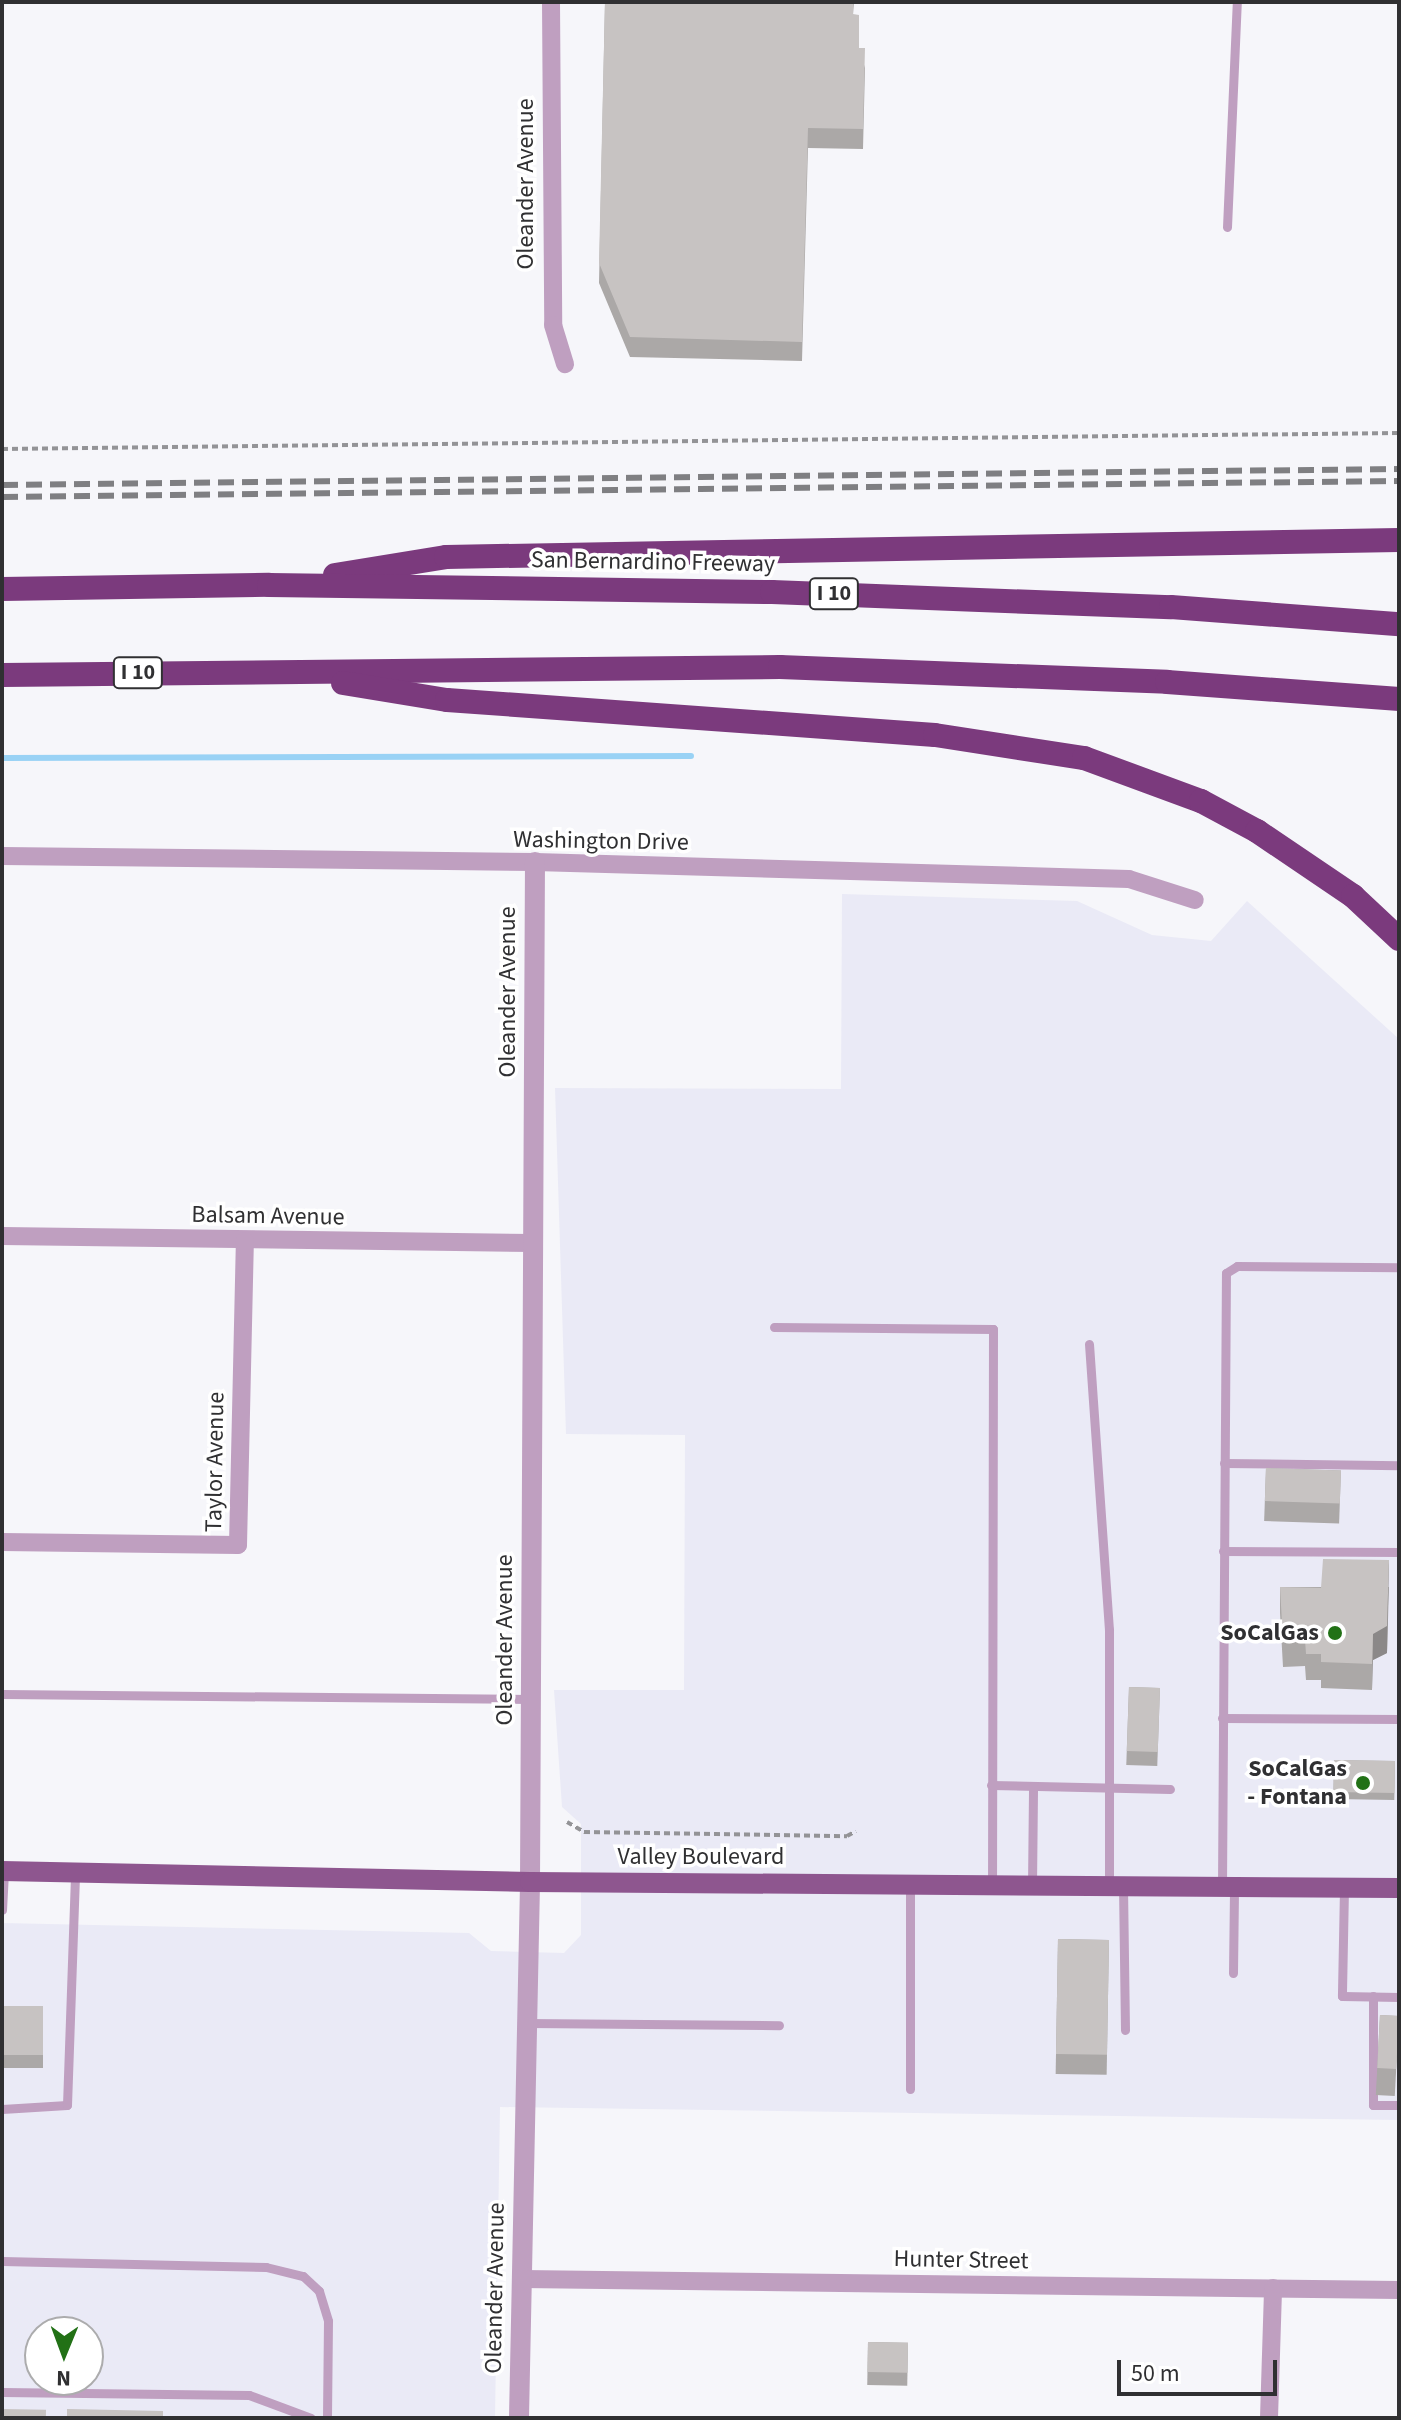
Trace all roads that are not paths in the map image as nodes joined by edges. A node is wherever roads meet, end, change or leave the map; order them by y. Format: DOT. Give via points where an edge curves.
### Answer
graph roads {
  1 [pos="551,2"];
  2 [pos="1237,2"];
  3 [pos="1227,227"];
  4 [pos="565,364"];
  5 [pos="1399,540"];
  6 [pos="269,585"];
  7 [pos="2,589"];
  8 [pos="1399,624"];
  9 [pos="274,672"];
  10 [pos="2,675"];
  11 [pos="1399,699"];
  12 [pos="2,856"];
  13 [pos="535,862"];
  14 [pos="1195,900"];
  15 [pos="1399,939"];
  16 [pos="2,1236"];
  17 [pos="245,1241"];
  18 [pos="533,1243"];
  19 [pos="1399,1267"];
  20 [pos="774,1327"];
  21 [pos="1089,1344"];
  22 [pos="1224,1463"];
  23 [pos="1399,1465"];
  24 [pos="2,1542"];
  25 [pos="1223,1551"];
  26 [pos="1399,1552"];
  27 [pos="2,1694"];
  28 [pos="531,1699"];
  29 [pos="1222,1718"];
  30 [pos="1399,1719"];
  31 [pos="991,1785"];
  32 [pos="1033,1786"];
  33 [pos="1109,1789"];
  34 [pos="1170,1789"];
  35 [pos="3,1871"];
  36 [pos="75,1872"];
  37 [pos="530,1882"];
  38 [pos="910,1884"];
  39 [pos="992,1885"];
  40 [pos="1032,1886"];
  41 [pos="1116,1886"];
  42 [pos="1228,1887"];
  43 [pos="1344,1888"];
  44 [pos="1399,1888"];
  45 [pos="2,1910"];
  46 [pos="1233,1973"];
  47 [pos="1373,1996"];
  48 [pos="1399,1997"];
  49 [pos="527,2023"];
  50 [pos="779,2025"];
  51 [pos="1125,2030"];
  52 [pos="910,2089"];
  53 [pos="1399,2105"];
  54 [pos="2,2109"];
  55 [pos="2,2261"];
  56 [pos="522,2279"];
  57 [pos="1273,2288"];
  58 [pos="1399,2290"];
  59 [pos="2,2392"];
  60 [pos="311,2418"];
  61 [pos="327,2418"];
  62 [pos="519,2418"];
  63 [pos="1269,2418"];
  1 -- 4 [label="street, Oleander Avenue" via="553,325"];
  2 -- 3 [label="lane"];
  5 -- 6 [label="highway" via="446,557"];
  6 -- 7 [label="highway, San Bernardino Freeway / I 10"];
  6 -- 8 [label="highway, San Bernardino Freeway / I 10" via="772,592 1171,607"];
  9 -- 10 [label="highway, I 10"];
  9 -- 11 [label="highway, I 10" via="780,667 1167,682"];
  9 -- 15 [label="highway" via="447,700 935,735 1084,758 1201,801 1257,831 1353,896"];
  12 -- 13 [label="street, Washington Drive"];
  13 -- 14 [label="street, Washington Drive" via="1129,879"];
  13 -- 18 [label="street, Oleander Avenue"];
  16 -- 17 [label="street, Balsam Avenue"];
  17 -- 18 [label="street, Balsam Avenue"];
  17 -- 24 [label="street, Taylor Avenue" via="238,1545"];
  18 -- 28 [label="street, Oleander Avenue"];
  19 -- 22 [label="lane" via="1237,1266 1226,1273"];
  20 -- 31 [label="lane" via="993,1329"];
  21 -- 33 [label="lane" via="1109,1630"];
  22 -- 23 [label="lane"];
  22 -- 25 [label="lane"];
  25 -- 26 [label="lane"];
  25 -- 29 [label="lane"];
  27 -- 28 [label="lane"];
  28 -- 37 [label="street, Oleander Avenue"];
  29 -- 30 [label="lane"];
  29 -- 42 [label="lane"];
  31 -- 32 [label="lane"];
  31 -- 39 [label="lane"];
  32 -- 33 [label="lane"];
  32 -- 40 [label="lane"];
  33 -- 34 [label="lane"];
  33 -- 41 [label="lane"];
  35 -- 36 [label="main road, Valley Boulevard"];
  35 -- 45 [label="lane"];
  36 -- 37 [label="main road, Valley Boulevard"];
  36 -- 54 [label="lane" via="67,2105"];
  37 -- 38 [label="main road, Valley Boulevard"];
  37 -- 49 [label="street, Oleander Avenue"];
  38 -- 39 [label="main road, Valley Boulevard"];
  38 -- 52 [label="lane"];
  39 -- 40 [label="main road, Valley Boulevard"];
  40 -- 41 [label="main road, Valley Boulevard"];
  41 -- 42 [label="main road, Valley Boulevard"];
  41 -- 51 [label="lane"];
  42 -- 43 [label="main road, Valley Boulevard"];
  42 -- 46 [label="lane"];
  43 -- 44 [label="main road, Valley Boulevard"];
  43 -- 47 [label="lane" via="1342,1996"];
  47 -- 48 [label="lane"];
  47 -- 53 [label="lane" via="1373,2105"];
  49 -- 50 [label="lane"];
  49 -- 56 [label="street, Oleander Avenue"];
  55 -- 61 [label="lane" via="266,2267 303,2276 319,2291 328,2321"];
  56 -- 57 [label="street, Hunter Street"];
  56 -- 62 [label="street, Oleander Avenue"];
  57 -- 58 [label="street, Hunter Street"];
  57 -- 63 [label="street"];
  59 -- 60 [label="lane" via="249,2395"];
}
